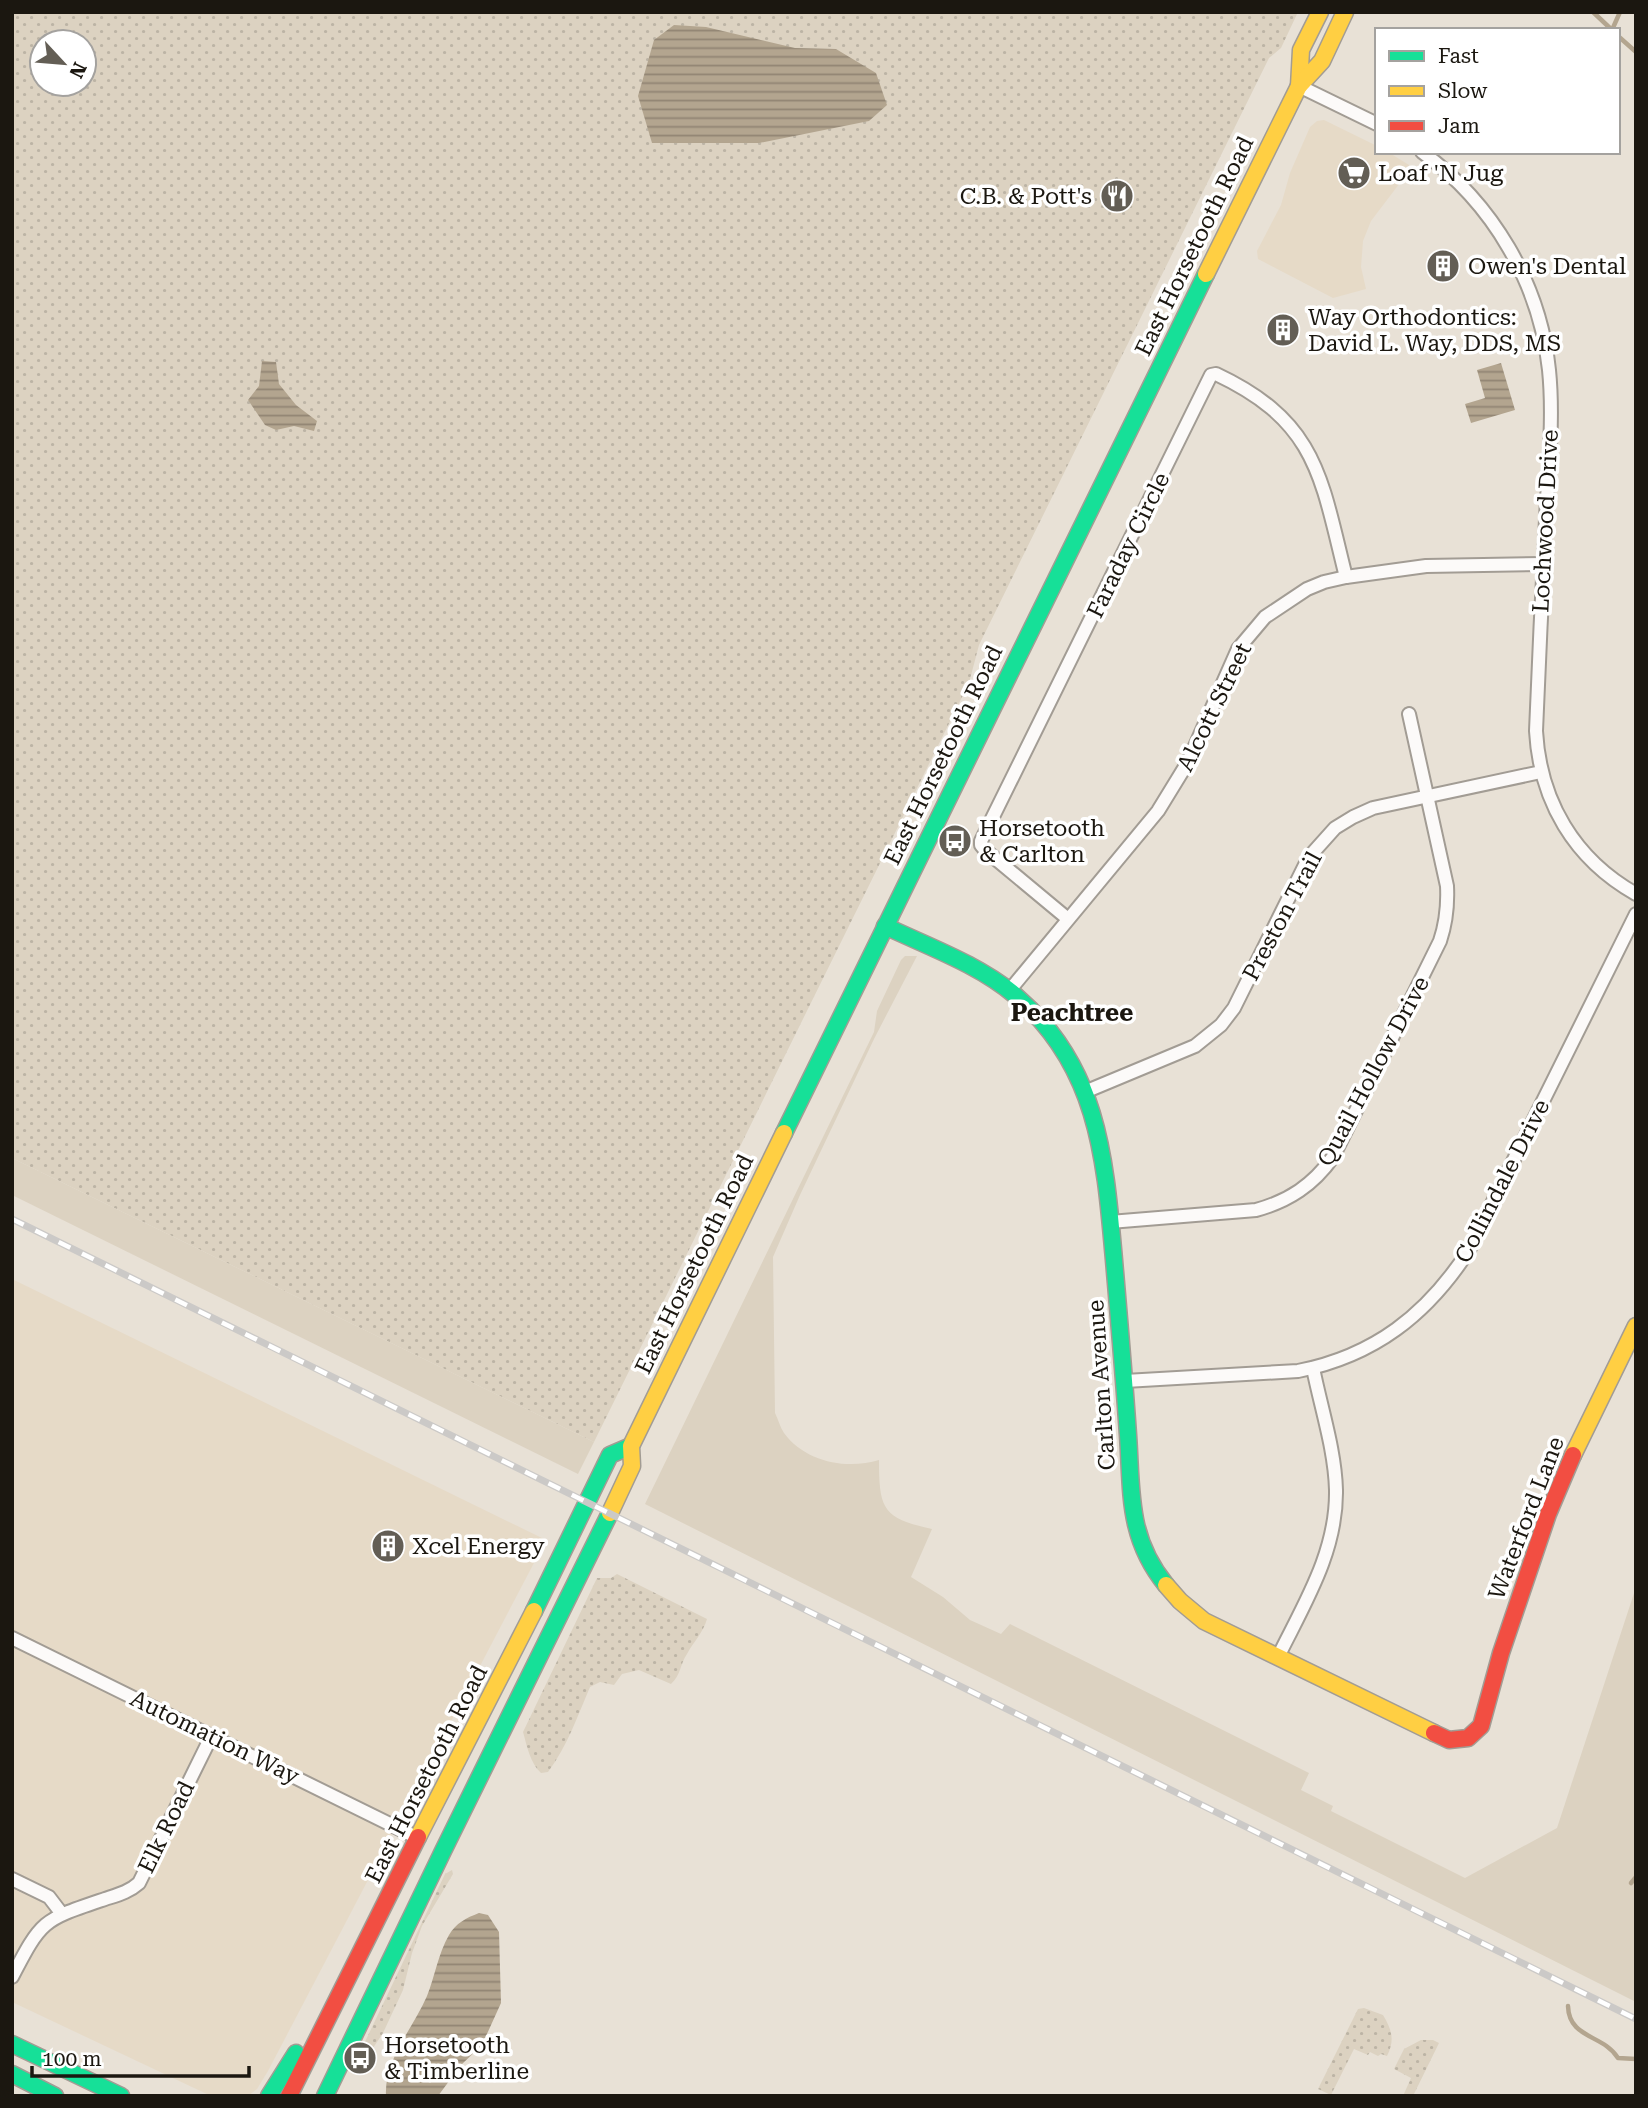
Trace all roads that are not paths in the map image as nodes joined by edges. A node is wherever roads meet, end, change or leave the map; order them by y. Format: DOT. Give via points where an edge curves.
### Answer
graph roads {
  1 [pos="1320,12"];
  2 [pos="1345,12"];
  3 [pos="1299,86"];
  4 [pos="1375,123"];
  5 [pos="1424,154"];
  6 [pos="1544,564"];
  7 [pos="1346,578"];
  8 [pos="1409,714"];
  9 [pos="1541,772"];
  10 [pos="1427,796"];
  11 [pos="1636,894"];
  12 [pos="1636,914"];
  13 [pos="1068,919"];
  14 [pos="885,926"];
  15 [pos="1009,991"];
  16 [pos="1087,1091"];
  17 [pos="1111,1223"];
  18 [pos="1636,1326"];
  19 [pos="1313,1368"];
  20 [pos="1125,1381"];
  21 [pos="631,1446"];
  22 [pos="12,1638"];
  23 [pos="1278,1657"];
  24 [pos="1476,1732"];
  25 [pos="212,1735"];
  26 [pos="418,1838"];
  27 [pos="12,1879"];
  28 [pos="62,1913"];
  29 [pos="359,1955"];
  30 [pos="12,1977"];
  31 [pos="12,2044"];
  32 [pos="12,2074"];
  33 [pos="55,2096"];
  34 [pos="121,2096"];
  35 [pos="269,2096"];
  36 [pos="289,2096"];
  37 [pos="325,2096"];
  1 -- 3 [label="main road, East Horsetooth Road" via="1301,50"];
  2 -- 3 [label="main road, East Horsetooth Road" via="1322,61"];
  3 -- 4 [label="street"];
  3 -- 14 [label="main road, East Horsetooth Road"];
  5 -- 6 [label="street, Lochwood Drive" via="1460,184 1494,225 1522,273 1543,330 1551,405"];
  6 -- 7 [label="street, Alcott Street" via="1426,566"];
  6 -- 9 [label="street, Lochwood Drive" via="1536,731"];
  7 -- 13 [label="street, Alcott Street" via="1307,589 1265,617 1248,635 1172,790"];
  7 -- 13 [label="street, Faraday Circle" via="1324,489 1306,446 1270,406 1237,383 1211,375 981,841 985,850"];
  8 -- 10 [label="street, Quail Hollow Drive"];
  9 -- 10 [label="street, Preston Trail"];
  9 -- 11 [label="street, Lochwood Drive" via="1571,838 1600,870"];
  10 -- 16 [label="street, Preston Trail" via="1373,808 1322,840 1304,865 1234,1008 1210,1035 1195,1046"];
  10 -- 17 [label="street, Quail Hollow Drive" via="1447,886 1445,926 1323,1170 1291,1197 1256,1210"];
  12 -- 19 [label="street, Collindale Drive" via="1469,1250 1452,1275 1416,1314 1383,1339"];
  13 -- 15 [label="street, Alcott Street"];
  14 -- 15 [label="main road, Carlton Avenue"];
  14 -- 21 [label="main road, East Horsetooth Road"];
  15 -- 16 [label="main road, Carlton Avenue" via="1058,1041"];
  16 -- 17 [label="main road, Carlton Avenue" via="1104,1154"];
  17 -- 20 [label="main road, Carlton Avenue"];
  18 -- 24 [label="main road, Waterford Lane" via="1548,1514"];
  19 -- 20 [label="street, Collindale Drive"];
  19 -- 23 [label="street" via="1334,1465 1334,1526 1321,1569"];
  20 -- 23 [label="main road, Carlton Avenue" via="1134,1521 1154,1572 1204,1621"];
  21 -- 26 [label="main road, East Horsetooth Road" via="610,1455"];
  21 -- 37 [label="main road, East Horsetooth Road" via="632,1466"];
  22 -- 25 [label="street, Automation Way"];
  23 -- 24 [label="main road, Carlton Avenue" via="1450,1740"];
  25 -- 26 [label="street, Automation Way"];
  25 -- 28 [label="street, Elk Road" via="139,1883 124,1893"];
  26 -- 29 [label="main road, East Horsetooth Road"];
  27 -- 28 [label="street" via="49,1897"];
  28 -- 30 [label="street, Elk Road" via="37,1931"];
  29 -- 35 [label="main road"];
  29 -- 36 [label="main road, East Horsetooth Road"];
  31 -- 34 [label="main road"];
  32 -- 33 [label="main road"];
}
